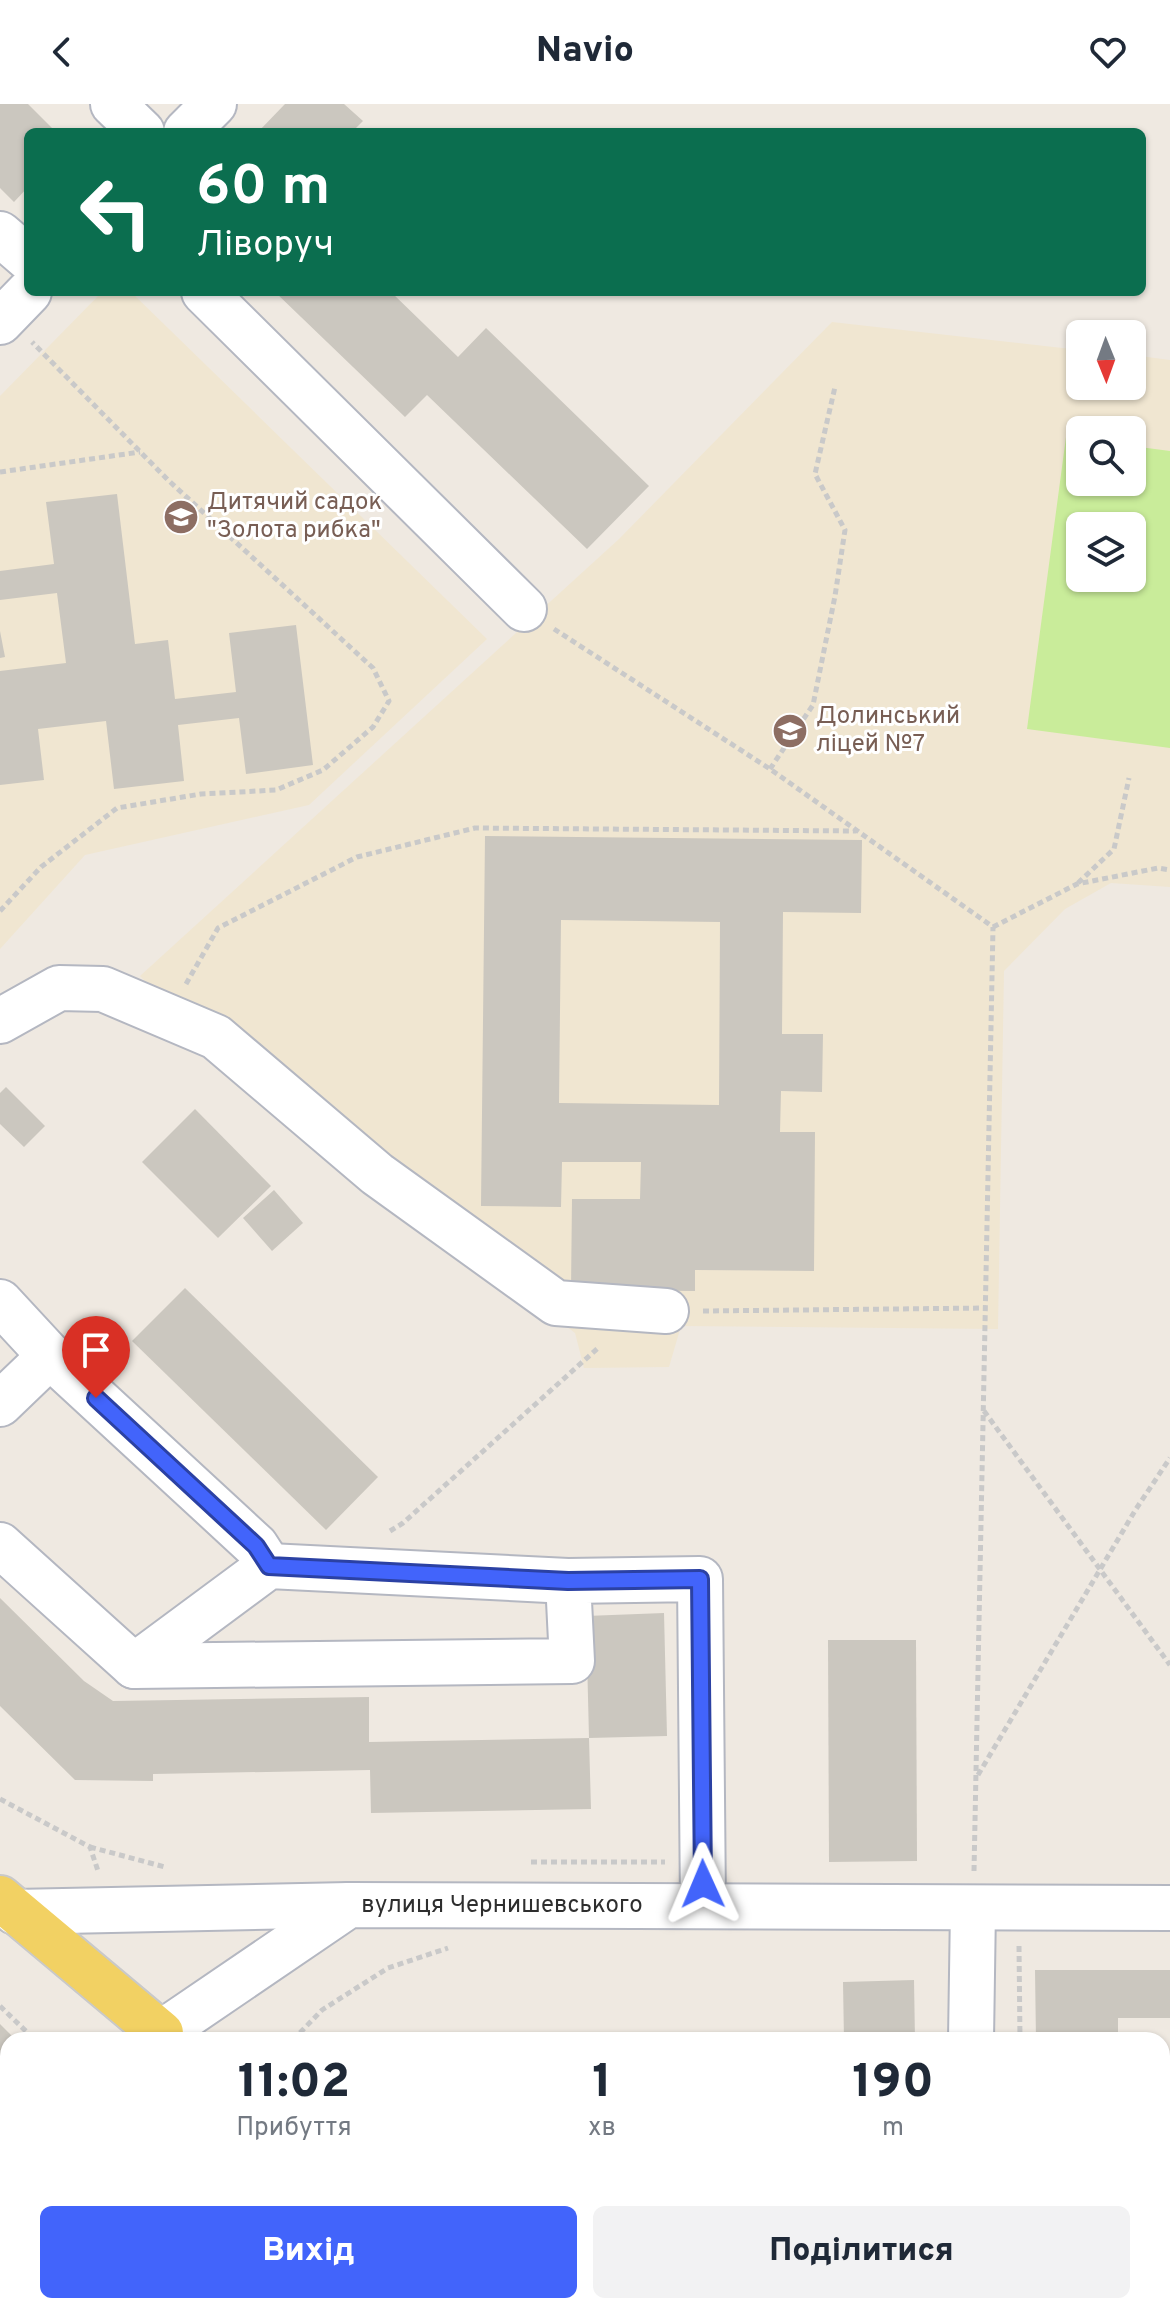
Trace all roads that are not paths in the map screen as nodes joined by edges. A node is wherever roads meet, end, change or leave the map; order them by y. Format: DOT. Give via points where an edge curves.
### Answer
graph roads {
  1 [pos="113,104"];
  2 [pos="214,104"];
  3 [pos="138,128"];
  4 [pos="190,128"];
  5 [pos="0,234"];
  6 [pos="24,255"];
  7 [pos="208,296"];
  8 [pos="524,609"];
  9 [pos="0,1021"];
  10 [pos="0,1302"];
  11 [pos="666,1311"];
  12 [pos="50,1356"];
  13 [pos="0,1404"];
  14 [pos="0,1545"];
  15 [pos="269,1566"];
  16 [pos="568,1581"];
  17 [pos="134,1666"];
  18 [pos="8,1905"];
  19 [pos="349,1905"];
  20 [pos="703,1906"];
  21 [pos="973,1908"];
  22 [pos="1170,1908"];
  23 [pos="155,2032"];
  24 [pos="168,2032"];
  25 [pos="971,2032"];
  1 -- 3 [label="street"];
  2 -- 4 [label="street"];
  5 -- 6 [label="street"];
  7 -- 8 [label="street"];
  9 -- 11 [label="street" via="59,988 103,989 216,1037 377,1174 556,1303"];
  10 -- 12 [label="street"];
  12 -- 13 [label="street"];
  12 -- 15 [label="street" via="256,1546"];
  14 -- 17 [label="street"];
  15 -- 16 [label="street"];
  15 -- 17 [label="street"];
  16 -- 17 [label="street" via="572,1661"];
  16 -- 20 [label="street" via="700,1579"];
  18 -- 19 [label="street"];
  18 -- 23 [label="main road"];
  19 -- 20 [label="street, вулиця Чернишевського"];
  19 -- 24 [label="street, вулиця Чернишевського"];
  20 -- 21 [label="street, вулиця Чернишевського"];
  21 -- 22 [label="street, вулиця Чернишевського"];
  21 -- 25 [label="street"];
}
